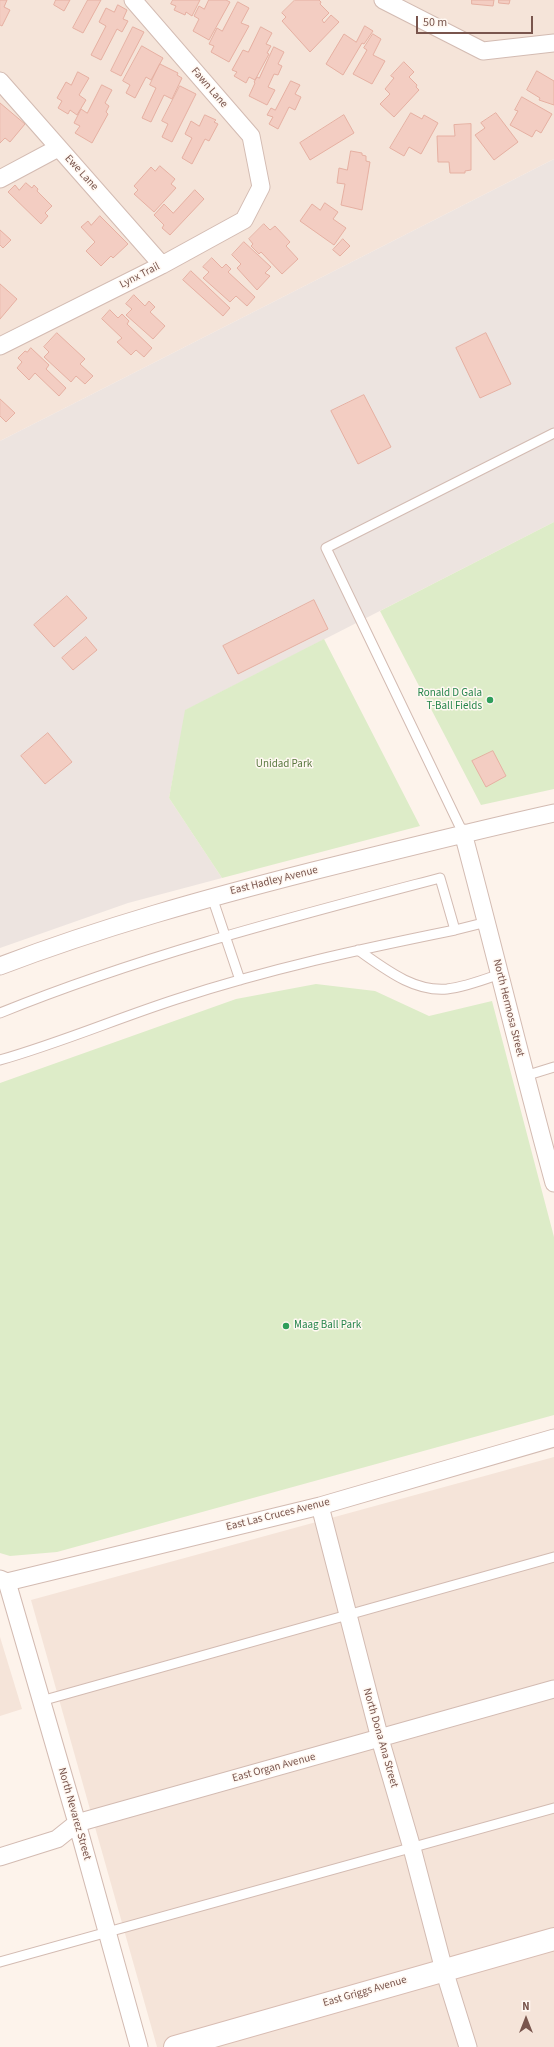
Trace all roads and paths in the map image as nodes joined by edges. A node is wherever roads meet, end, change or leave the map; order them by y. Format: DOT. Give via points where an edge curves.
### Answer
graph roads {
  1 [pos="133,0"];
  2 [pos="383,0"];
  3 [pos="554,43"];
  4 [pos="0,81"];
  5 [pos="58,148"];
  6 [pos="0,179"];
  7 [pos="262,187"];
  8 [pos="162,265"];
  9 [pos="0,346"];
  10 [pos="554,433"];
  11 [pos="554,813"];
  12 [pos="463,833"];
  13 [pos="212,897"];
  14 [pos="487,922"];
  15 [pos="455,930"];
  16 [pos="226,936"];
  17 [pos="358,950"];
  18 [pos="0,966"];
  19 [pos="500,974"];
  20 [pos="240,980"];
  21 [pos="0,1013"];
  22 [pos="0,1060"];
  23 [pos="554,1067"];
  24 [pos="524,1076"];
  25 [pos="554,1182"];
  26 [pos="554,1438"];
  27 [pos="320,1506"];
  28 [pos="554,1558"];
  29 [pos="3,1580"];
  30 [pos="347,1615"];
  31 [pos="554,1689"];
  32 [pos="41,1701"];
  33 [pos="380,1739"];
  34 [pos="554,1808"];
  35 [pos="77,1823"];
  36 [pos="412,1848"];
  37 [pos="0,1857"];
  38 [pos="107,1931"];
  39 [pos="554,1939"];
  40 [pos="0,1962"];
  41 [pos="444,1970"];
  42 [pos="139,2047"];
  43 [pos="175,2047"];
  44 [pos="468,2047"];
  1 -- 7 [label="street, Fawn Lane" via="251,136"];
  2 -- 3 [label="street" via="483,51"];
  4 -- 5 [label="street, Ewe Lane"];
  5 -- 6 [label="street"];
  5 -- 8 [label="street, Ewe Lane"];
  7 -- 8 [label="street, Lynx Trail" via="244,220"];
  8 -- 9 [label="street, Lynx Trail"];
  10 -- 12 [label="lane" via="326,548"];
  11 -- 12 [label="street, East Hadley Avenue"];
  12 -- 13 [label="street, East Hadley Avenue"];
  12 -- 14 [label="street, North Hermosa Street"];
  13 -- 16 [label="lane"];
  13 -- 18 [label="street, East Hadley Avenue" via="53,946"];
  14 -- 15 [label="lane"];
  14 -- 19 [label="street, North Hermosa Street"];
  15 -- 16 [label="lane" via="440,878"];
  15 -- 17 [label="lane"];
  16 -- 20 [label="lane"];
  16 -- 21 [label="lane" via="148,960"];
  17 -- 19 [label="lane" via="393,974 429,989 447,989"];
  17 -- 20 [label="lane"];
  19 -- 24 [label="street, North Hermosa Street"];
  20 -- 22 [label="lane" via="177,998"];
  23 -- 24 [label="lane"];
  24 -- 25 [label="street, North Hermosa Street"];
  26 -- 27 [label="street, East Las Cruces Avenue"];
  27 -- 29 [label="street, East Las Cruces Avenue"];
  27 -- 30 [label="street, North Dona Ana Street"];
  28 -- 30 [label="lane"];
  29 -- 32 [label="street, North Nevarez Street"];
  30 -- 32 [label="lane"];
  30 -- 33 [label="street, North Dona Ana Street"];
  31 -- 33 [label="street, East Organ Avenue"];
  32 -- 35 [label="street, North Nevarez Street"];
  33 -- 35 [label="street, East Organ Avenue"];
  33 -- 36 [label="street, North Dona Ana Street"];
  34 -- 36 [label="lane"];
  35 -- 37 [label="street, East Organ Avenue" via="57,1839"];
  35 -- 38 [label="street, North Nevarez Street"];
  36 -- 38 [label="lane"];
  36 -- 41 [label="street, North Dona Ana Street"];
  38 -- 40 [label="lane"];
  38 -- 42 [label="street, North Nevarez Street"];
  39 -- 41 [label="street, East Griggs Avenue"];
  41 -- 43 [label="street, East Griggs Avenue"];
  41 -- 44 [label="street, North Dona Ana Street"];
}
